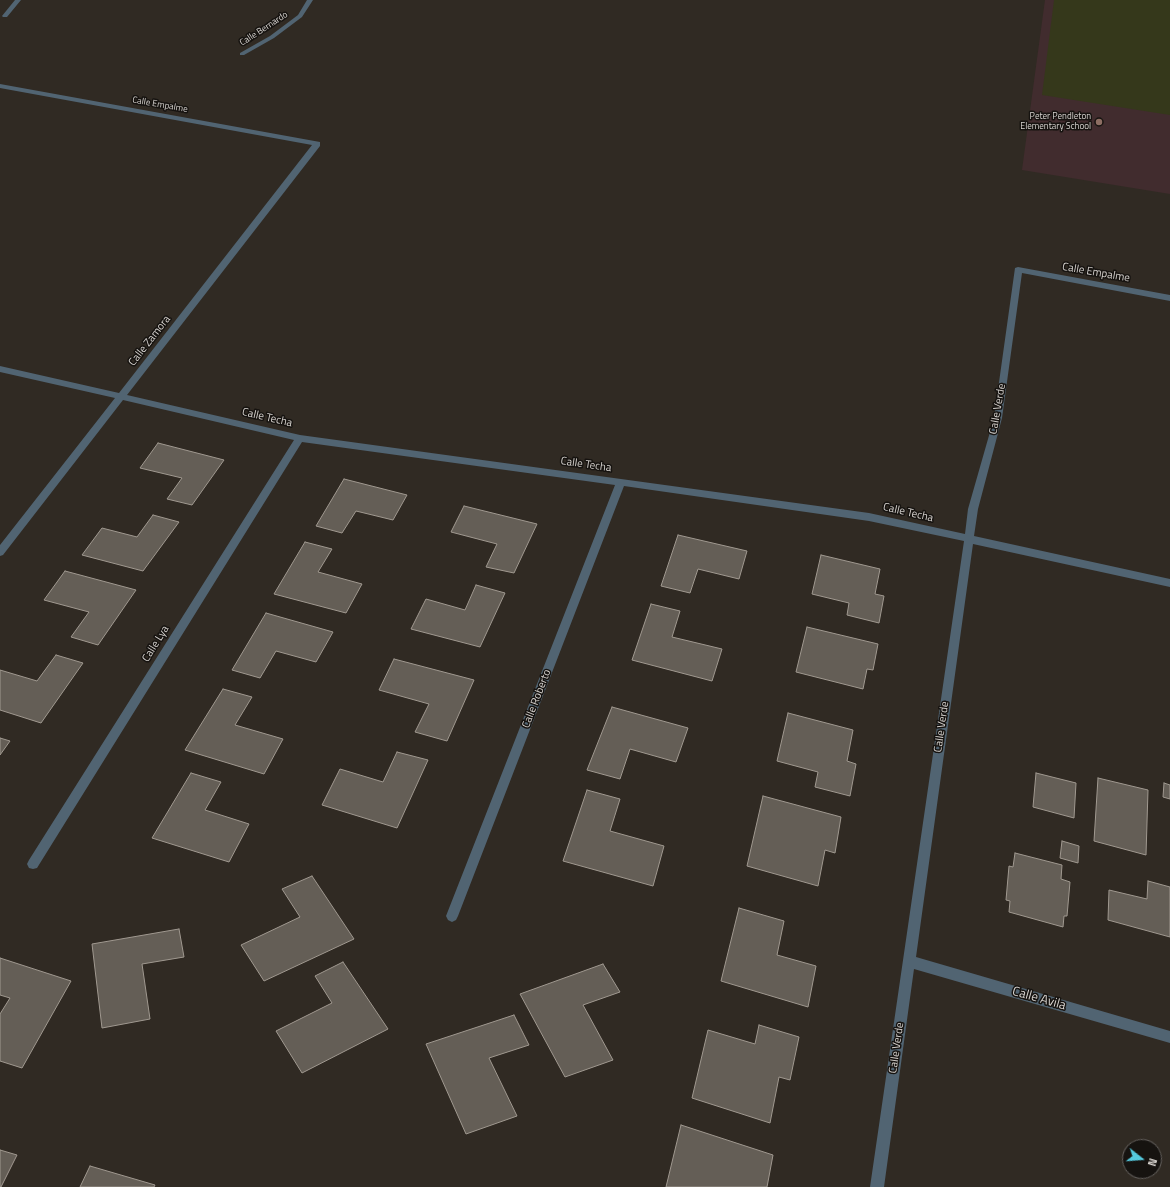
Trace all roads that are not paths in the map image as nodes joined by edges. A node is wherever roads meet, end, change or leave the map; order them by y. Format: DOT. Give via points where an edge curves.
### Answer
graph roads {
  1 [pos="18,0"];
  2 [pos="310,0"];
  3 [pos="5,16"];
  4 [pos="242,54"];
  5 [pos="0,86"];
  6 [pos="317,144"];
  7 [pos="1018,270"];
  8 [pos="1170,298"];
  9 [pos="0,369"];
  10 [pos="121,396"];
  11 [pos="300,438"];
  12 [pos="621,482"];
  13 [pos="968,539"];
  14 [pos="0,552"];
  15 [pos="1170,584"];
  16 [pos="33,864"];
  17 [pos="452,916"];
  18 [pos="909,962"];
  19 [pos="1170,1037"];
  20 [pos="877,1187"];
  1 -- 3 [label="street"];
  2 -- 4 [label="street, Calle Bernardo" via="300,16 272,37"];
  5 -- 6 [label="street, Calle Empalme"];
  6 -- 10 [label="street, Calle Zamora"];
  7 -- 8 [label="street, Calle Empalme"];
  7 -- 13 [label="street, Calle Verde" via="998,418 973,509"];
  9 -- 10 [label="street, Calle Techa"];
  10 -- 11 [label="street, Calle Techa"];
  10 -- 14 [label="street, Calle Zamora"];
  11 -- 12 [label="street, Calle Techa"];
  11 -- 16 [label="street, Calle Lya"];
  12 -- 13 [label="street, Calle Techa" via="869,517"];
  12 -- 17 [label="street, Calle Roberto"];
  13 -- 15 [label="street, Calle Techa"];
  13 -- 18 [label="street, Calle Verde"];
  18 -- 19 [label="street, Calle Avila"];
  18 -- 20 [label="street, Calle Verde"];
}
